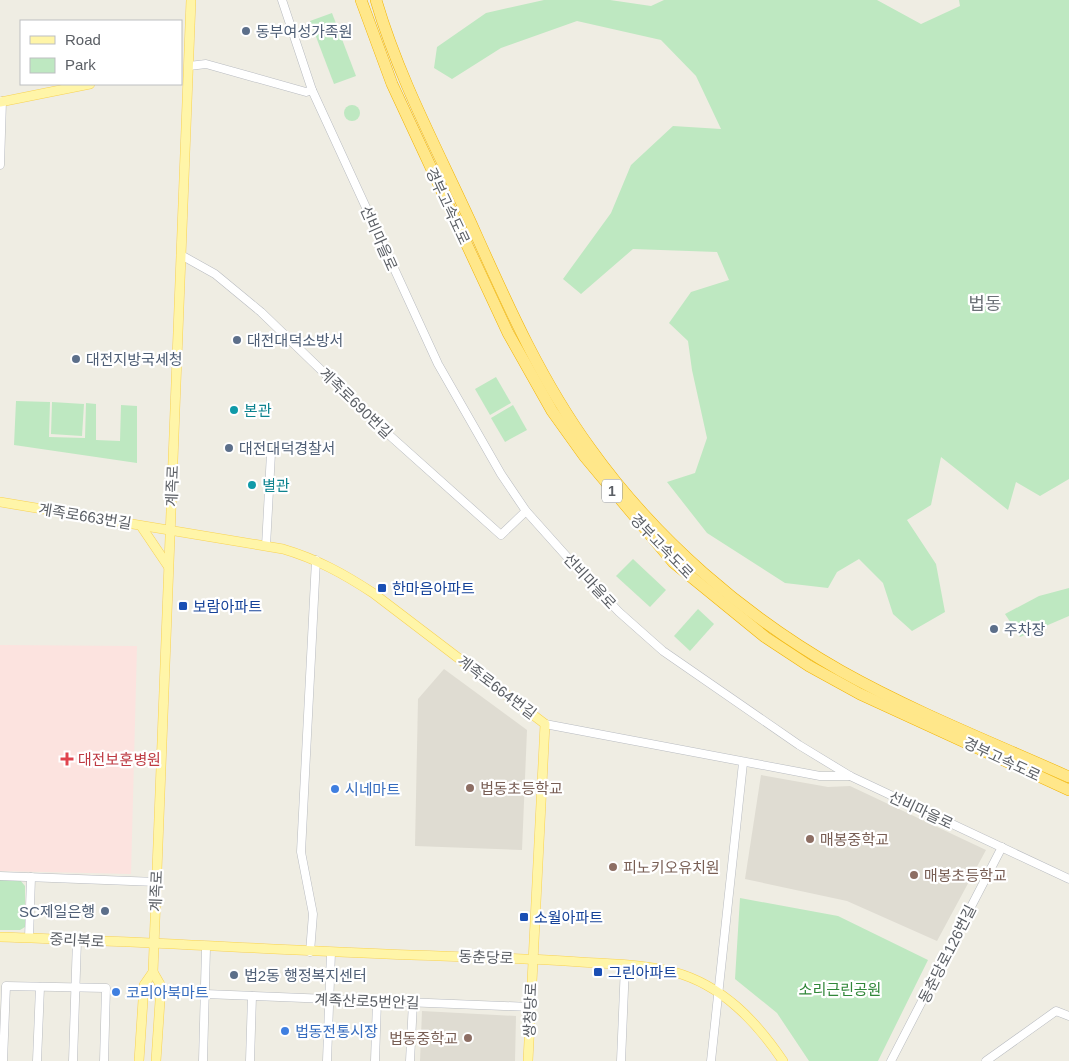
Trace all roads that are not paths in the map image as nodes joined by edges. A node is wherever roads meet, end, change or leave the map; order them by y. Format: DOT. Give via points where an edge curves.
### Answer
graph roads {
  1 [pos="191,0"];
  2 [pos="282,0"];
  3 [pos="361,0"];
  4 [pos="376,0"];
  5 [pos="185,66"];
  6 [pos="85,85"];
  7 [pos="312,90"];
  8 [pos="1,101"];
  9 [pos="0,165"];
  10 [pos="181,255"];
  11 [pos="272,453"];
  12 [pos="0,502"];
  13 [pos="526,510"];
  14 [pos="141,526"];
  15 [pos="171,530"];
  16 [pos="266,546"];
  17 [pos="316,560"];
  18 [pos="168,566"];
  19 [pos="545,724"];
  20 [pos="743,763"];
  21 [pos="850,776"];
  22 [pos="1069,778"];
  23 [pos="1069,790"];
  24 [pos="1002,847"];
  25 [pos="0,876"];
  26 [pos="30,878"];
  27 [pos="1069,879"];
  28 [pos="157,882"];
  29 [pos="0,937"];
  30 [pos="29,938"];
  31 [pos="77,940"];
  32 [pos="154,944"];
  33 [pos="206,948"];
  34 [pos="310,952"];
  35 [pos="331,952"];
  36 [pos="532,959"];
  37 [pos="625,964"];
  38 [pos="153,972"];
  39 [pos="40,987"];
  40 [pos="75,988"];
  41 [pos="717,991"];
  42 [pos="205,994"];
  43 [pos="252,996"];
  44 [pos="329,999"];
  45 [pos="377,1001"];
  46 [pos="413,1002"];
  47 [pos="530,1007"];
  48 [pos="1069,1016"];
  49 [pos="4,1061"];
  50 [pos="36,1061"];
  51 [pos="73,1061"];
  52 [pos="104,1061"];
  53 [pos="139,1061"];
  54 [pos="156,1061"];
  55 [pos="203,1061"];
  56 [pos="250,1061"];
  57 [pos="327,1061"];
  58 [pos="375,1061"];
  59 [pos="410,1061"];
  60 [pos="528,1061"];
  61 [pos="621,1061"];
  62 [pos="711,1061"];
  63 [pos="783,1061"];
  64 [pos="891,1061"];
  65 [pos="986,1061"];
  1 -- 5 [label="main road, 계족로"];
  2 -- 7 [label="street, 선비마을로"];
  3 -- 23 [label="highway, 경부고속도로 / 1" via="392,84 508,333 552,410 584,457 673,562 743,620 809,666 860,694"];
  4 -- 22 [label="highway, 경부고속도로 / 1" via="405,77 516,324 560,403 631,500 679,552 790,640 863,683"];
  5 -- 7 [label="street" via="206,64 306,92"];
  5 -- 10 [label="main road, 계족로"];
  6 -- 8 [label="main road"];
  7 -- 13 [label="street, 선비마을로" via="438,364"];
  8 -- 9 [label="street"];
  10 -- 13 [label="street, 계족로690번길" via="215,274 261,312 378,425 501,535"];
  10 -- 15 [label="main road, 계족로"];
  11 -- 16 [label="street"];
  12 -- 14 [label="main road, 계족로663번길"];
  13 -- 21 [label="street, 선비마을로" via="601,594 663,651"];
  14 -- 15 [label="main road, 계족로663번길"];
  14 -- 18 [label="main road"];
  15 -- 16 [label="main road, 계족로664번길"];
  15 -- 18 [label="main road, 계족로"];
  16 -- 17 [label="main road, 계족로664번길"];
  17 -- 19 [label="main road, 계족로664번길" via="373,593"];
  17 -- 34 [label="street" via="301,852 313,914"];
  18 -- 28 [label="main road, 계족로"];
  19 -- 20 [label="street, 계족로664번길"];
  19 -- 36 [label="main road, 쌍청당로"];
  20 -- 21 [label="street, 계족로664번길" via="820,776"];
  20 -- 41 [label="street"];
  21 -- 24 [label="street, 선비마을로"];
  24 -- 27 [label="street, 선비마을로"];
  24 -- 64 [label="street, 동춘당로126번길"];
  25 -- 26 [label="street"];
  26 -- 28 [label="street"];
  26 -- 30 [label="street"];
  28 -- 32 [label="main road, 계족로"];
  29 -- 30 [label="main road, 중리북로"];
  30 -- 31 [label="main road, 중리북로"];
  31 -- 32 [label="main road, 중리북로"];
  31 -- 40 [label="street"];
  32 -- 33 [label="main road, 동춘당로"];
  32 -- 38 [label="main road, 계족로"];
  33 -- 34 [label="main road, 동춘당로"];
  33 -- 42 [label="street"];
  34 -- 35 [label="main road, 동춘당로"];
  35 -- 36 [label="main road, 동춘당로"];
  35 -- 44 [label="street"];
  36 -- 37 [label="main road, 동춘당로"];
  36 -- 47 [label="main road, 쌍청당로"];
  37 -- 41 [label="main road, 동춘당로" via="674,972"];
  37 -- 61 [label="street"];
  38 -- 53 [label="main road, 계족로" via="144,985"];
  38 -- 54 [label="main road, 계족로" via="161,986"];
  39 -- 40 [label="street"];
  39 -- 49 [label="street" via="6,986"];
  39 -- 50 [label="street"];
  40 -- 51 [label="street"];
  40 -- 52 [label="street" via="106,988"];
  41 -- 62 [label="street"];
  41 -- 63 [label="main road, 동춘당로" via="765,1034"];
  42 -- 43 [label="street, 계족산로5번안길"];
  42 -- 55 [label="street"];
  43 -- 44 [label="street, 계족산로5번안길"];
  43 -- 56 [label="street"];
  44 -- 45 [label="street, 계족산로5번안길"];
  44 -- 57 [label="street"];
  45 -- 46 [label="street, 계족산로5번안길"];
  45 -- 58 [label="street"];
  46 -- 47 [label="street, 계족산로5번안길"];
  46 -- 59 [label="street"];
  47 -- 60 [label="main road, 쌍청당로"];
  48 -- 65 [label="street" via="1056,1011"];
}
